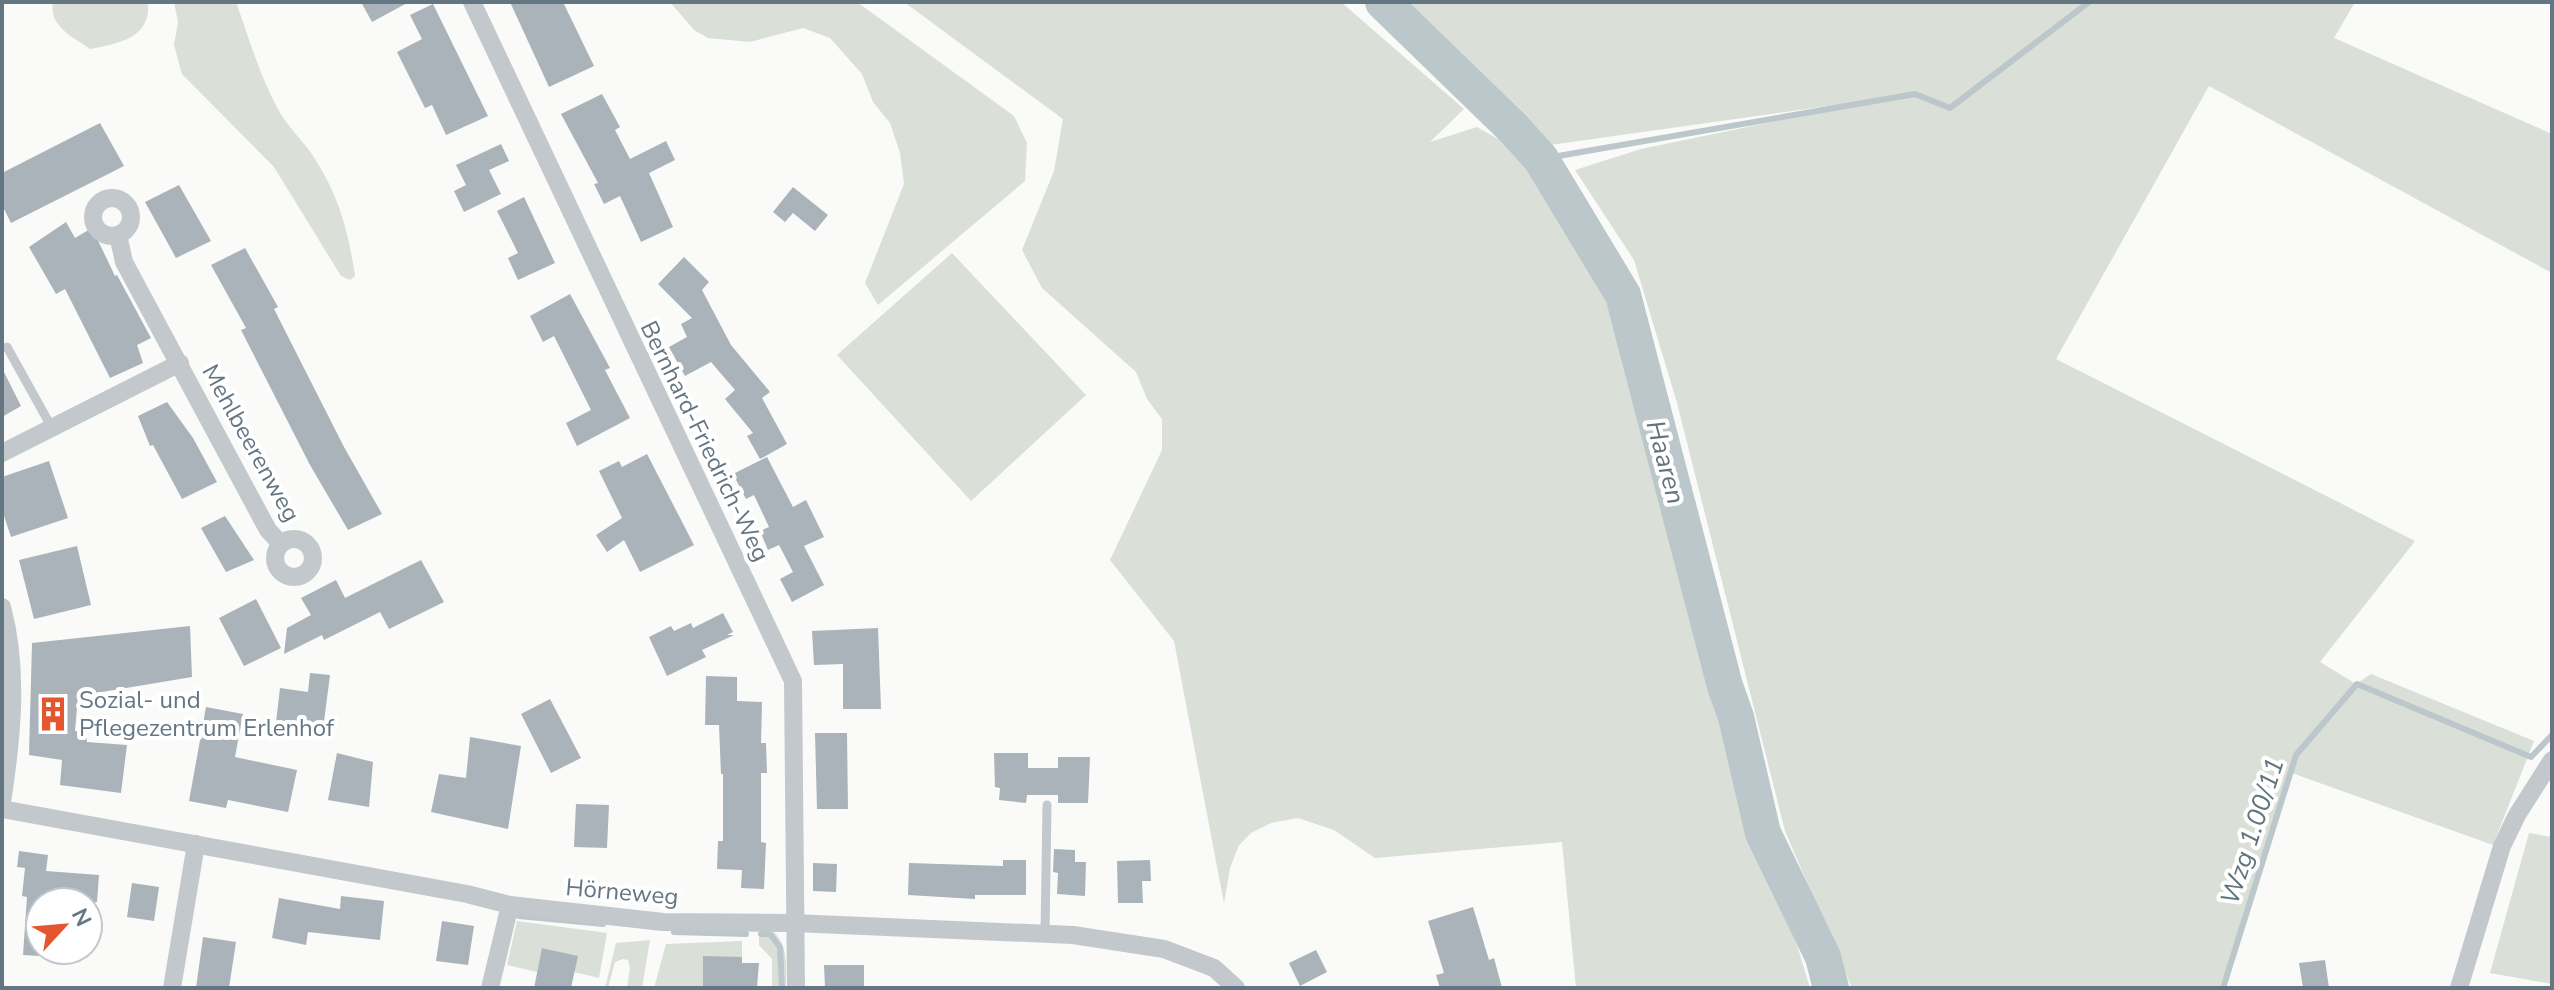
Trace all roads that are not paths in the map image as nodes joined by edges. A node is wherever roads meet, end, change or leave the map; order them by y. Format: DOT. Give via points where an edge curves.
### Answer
graph roads {
  1 [pos="472,2"];
  2 [pos="118,235"];
  3 [pos="7,347"];
  4 [pos="180,363"];
  5 [pos="52,428"];
  6 [pos="2,453"];
  7 [pos="281,544"];
  8 [pos="2,607"];
  9 [pos="2552,760"];
  10 [pos="2,802"];
  11 [pos="1047,805"];
  12 [pos="2,809"];
  13 [pos="196,844"];
  14 [pos="510,905"];
  15 [pos="794,923"];
  16 [pos="1045,934"];
  17 [pos="172,988"];
  18 [pos="490,988"];
  19 [pos="796,988"];
  20 [pos="1236,988"];
  21 [pos="2459,988"];
  1 -- 15 [label="street, Bernhard-Friedrich-Weg" via="793,681"];
  2 -- 4 [label="street, Mehlbeerenweg" via="124,262"];
  3 -- 5 [label="lane"];
  4 -- 5 [label="street, Mehlbeerenweg"];
  4 -- 7 [label="street, Mehlbeerenweg" via="268,530"];
  5 -- 6 [label="street, Mehlbeerenweg"];
  8 -- 10 [label="street" via="13,673"];
  9 -- 21 [label="street" via="2502,846"];
  11 -- 16 [label="lane"];
  12 -- 13 [label="street, Hörneweg"];
  13 -- 14 [label="street, Hörneweg"];
  13 -- 17 [label="street"];
  14 -- 15 [label="street, Hörneweg" via="663,922"];
  14 -- 18 [label="street"];
  15 -- 16 [label="street, Hörneweg"];
  15 -- 19 [label="street, Bernhard-Friedrich-Weg"];
  16 -- 20 [label="street, Hörneweg" via="1164,949 1214,968"];
}
